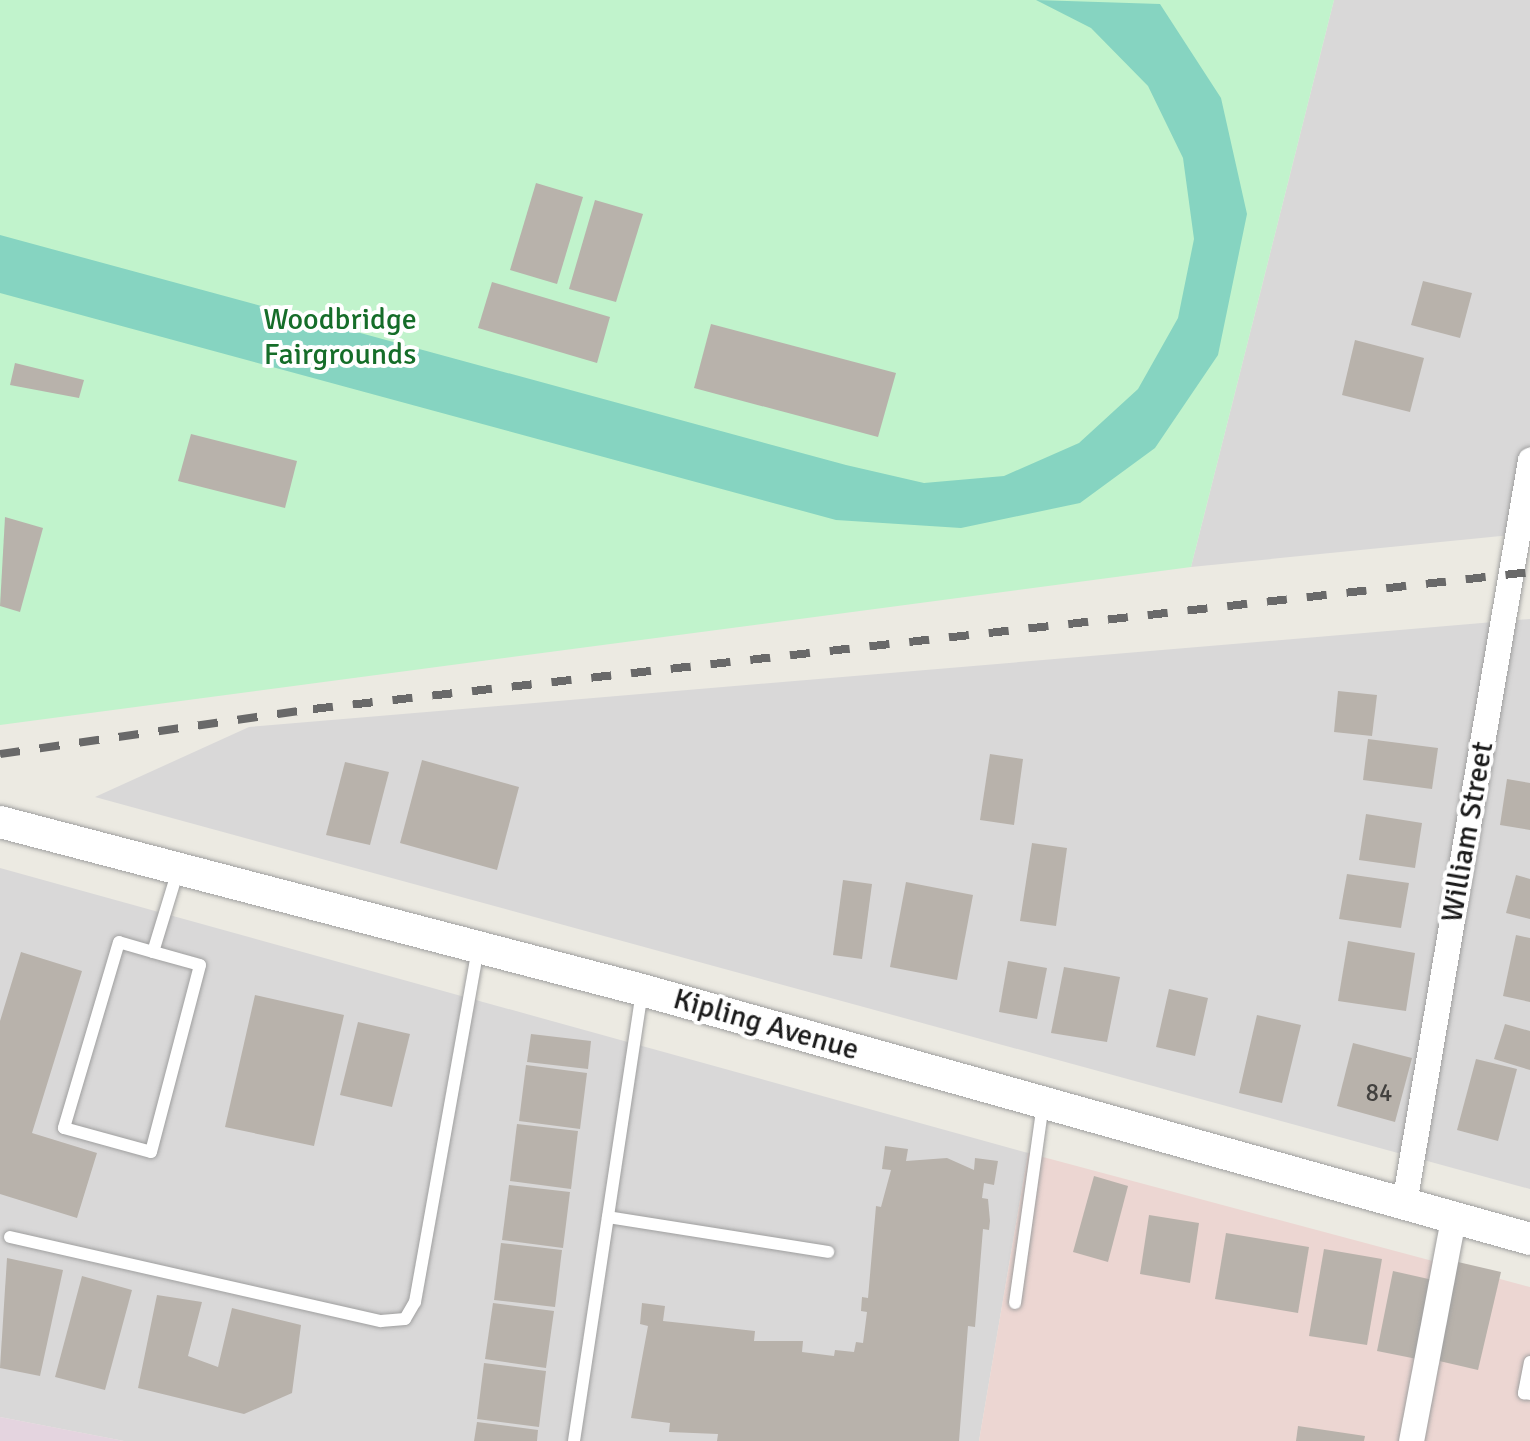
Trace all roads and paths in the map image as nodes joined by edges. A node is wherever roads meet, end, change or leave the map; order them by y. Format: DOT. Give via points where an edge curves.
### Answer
graph roads {
  1 [pos="1530,460"];
  2 [pos="0,822"];
  3 [pos="179,868"];
  4 [pos="478,947"];
  5 [pos="153,952"];
  6 [pos="642,990"];
  7 [pos="1044,1102"];
  8 [pos="1404,1203"];
  9 [pos="608,1217"];
  10 [pos="1453,1218"];
  11 [pos="10,1237"];
  12 [pos="1530,1238"];
  13 [pos="828,1252"];
  14 [pos="1016,1303"];
  15 [pos="1530,1362"];
  16 [pos="1530,1394"];
  17 [pos="574,1441"];
  18 [pos="1410,1441"];
  1 -- 8 [label="street, William Street"];
  2 -- 3 [label="street, Kipling Avenue"];
  3 -- 4 [label="street, Kipling Avenue"];
  3 -- 5 [label="lane"];
  4 -- 6 [label="street, Kipling Avenue"];
  4 -- 11 [label="lane" via="415,1302 404,1319 381,1322"];
  5 -- 5 [label="lane" via="119,942 64,1128 151,1152 200,965"];
  6 -- 7 [label="street, Kipling Avenue"];
  6 -- 9 [label="lane"];
  7 -- 8 [label="street, Kipling Avenue"];
  7 -- 14 [label="lane"];
  8 -- 10 [label="street, Kipling Avenue"];
  9 -- 13 [label="lane"];
  9 -- 17 [label="lane"];
  10 -- 12 [label="street, Kipling Avenue"];
  10 -- 18 [label="street"];
  15 -- 16 [label="lane" via="1524,1393"];
}
